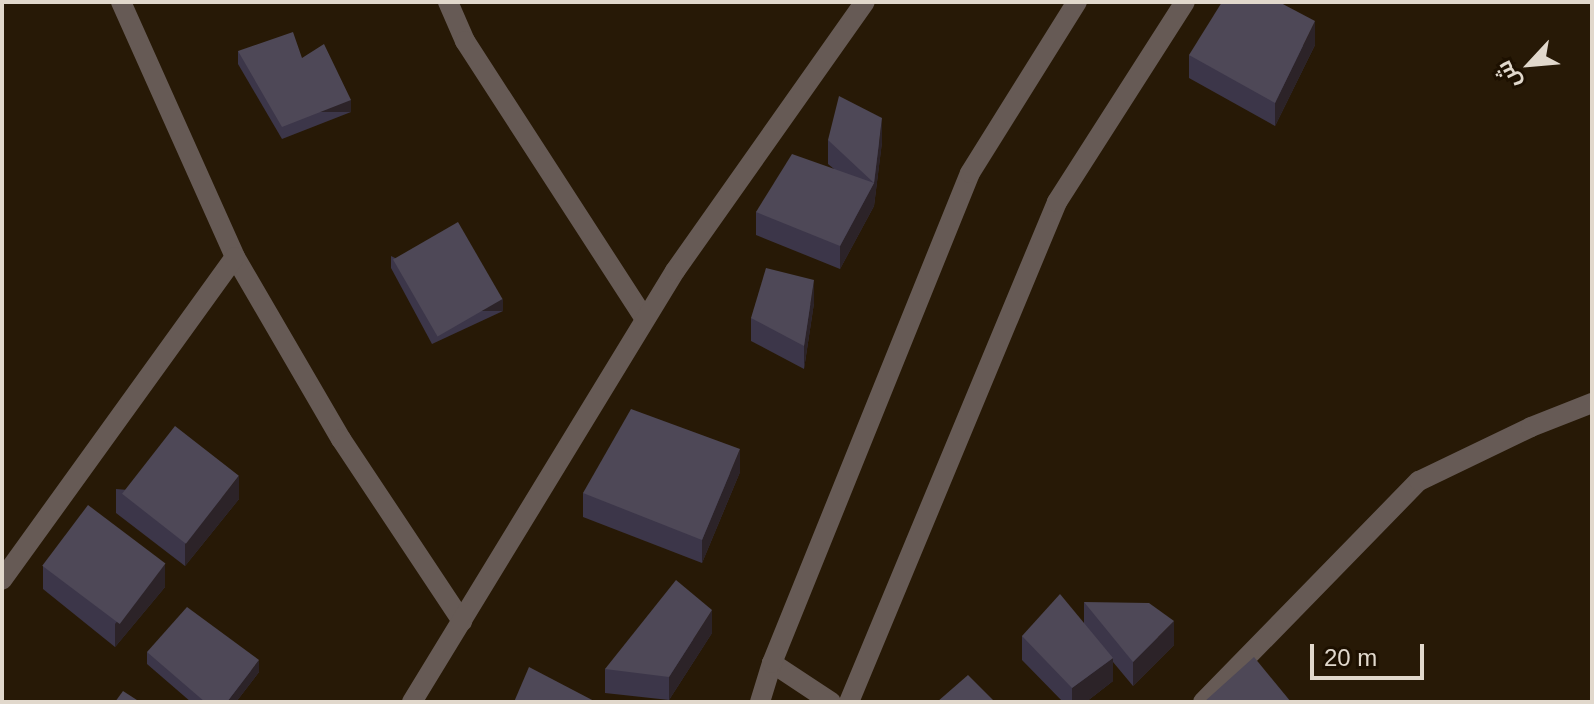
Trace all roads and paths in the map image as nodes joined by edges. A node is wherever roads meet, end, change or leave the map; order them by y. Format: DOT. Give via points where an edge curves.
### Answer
graph roads {
  1 [pos="121,2"];
  2 [pos="448,2"];
  3 [pos="865,2"];
  4 [pos="1077,2"];
  5 [pos="1185,2"];
  6 [pos="235,257"];
  7 [pos="645,319"];
  8 [pos="1592,403"];
  9 [pos="4,572"];
  10 [pos="462,621"];
  11 [pos="772,663"];
  12 [pos="412,702"];
  13 [pos="760,702"];
  14 [pos="831,702"];
  15 [pos="849,702"];
  16 [pos="1203,702"];
  1 -- 6 [label="street"];
  2 -- 7 [label="street" via="465,41"];
  3 -- 7 [label="street"];
  4 -- 11 [label="street" via="970,173"];
  5 -- 15 [label="street" via="1057,202"];
  6 -- 9 [label="street"];
  6 -- 10 [label="street" via="341,439"];
  7 -- 10 [label="street"];
  8 -- 16 [label="street" via="1419,481"];
  10 -- 12 [label="street"];
  11 -- 13 [label="street"];
  11 -- 14 [label="street"];
}
